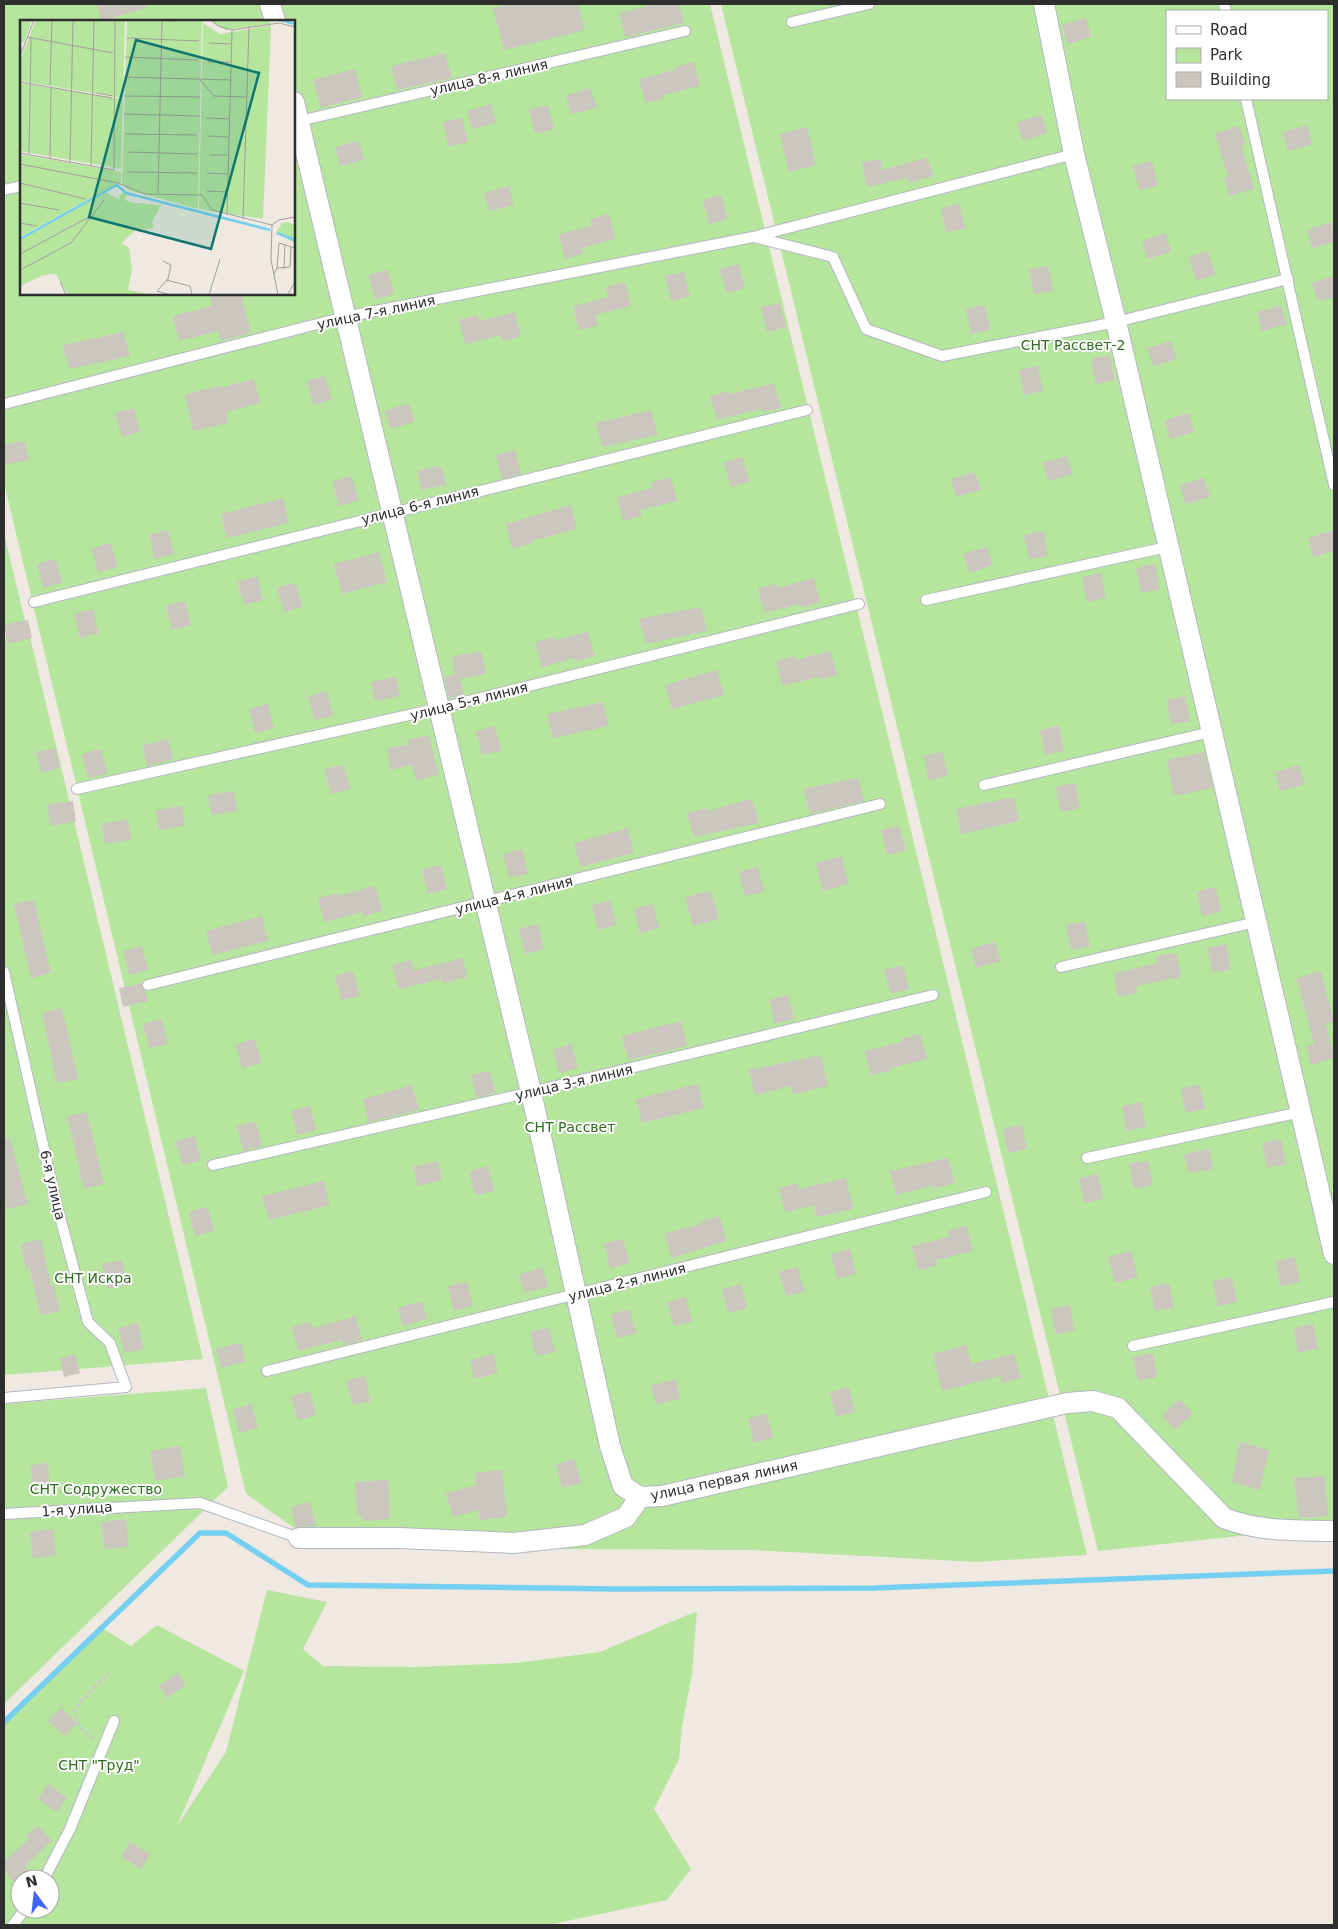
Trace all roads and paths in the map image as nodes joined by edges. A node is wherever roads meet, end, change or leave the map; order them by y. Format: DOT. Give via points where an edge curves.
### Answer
graph roads {
  1 [pos="270,4"];
  2 [pos="869,4"];
  3 [pos="1044,4"];
  4 [pos="275,20"];
  5 [pos="792,22"];
  6 [pos="685,31"];
  7 [pos="1246,100"];
  8 [pos="296,122"];
  9 [pos="1074,154"];
  10 [pos="20,186"];
  11 [pos="4,190"];
  12 [pos="753,237"];
  13 [pos="1288,279"];
  14 [pos="345,317"];
  15 [pos="1116,322"];
  16 [pos="4,404"];
  17 [pos="807,410"];
  18 [pos="1334,486"];
  19 [pos="390,512"];
  20 [pos="1167,547"];
  21 [pos="926,600"];
  22 [pos="34,602"];
  23 [pos="859,604"];
  24 [pos="440,708"];
  25 [pos="1211,732"];
  26 [pos="984,785"];
  27 [pos="77,788"];
  28 [pos="880,804"];
  29 [pos="484,903"];
  30 [pos="1256,922"];
  31 [pos="1060,967"];
  32 [pos="4,972"];
  33 [pos="148,985"];
  34 [pos="933,995"];
  35 [pos="531,1092"];
  36 [pos="1301,1112"];
  37 [pos="1087,1158"];
  38 [pos="213,1165"];
  39 [pos="986,1192"];
  40 [pos="1334,1254"];
  41 [pos="575,1295"];
  42 [pos="1334,1302"];
  43 [pos="1133,1346"];
  44 [pos="267,1371"];
  45 [pos="4,1398"];
  46 [pos="640,1497"];
  47 [pos="4,1514"];
  48 [pos="1334,1531"];
  49 [pos="299,1538"];
  50 [pos="109,1673"];
  51 [pos="114,1721"];
  52 [pos="104,1747"];
  53 [pos="49,1869"];
  1 -- 4 [label="street"];
  2 -- 5 [label="lane"];
  3 -- 9 [label="street"];
  6 -- 8 [label="lane, улица 8-я линия"];
  7 -- 13 [label="lane"];
  8 -- 14 [label="street"];
  9 -- 12 [label="lane, улица 7-я линия"];
  9 -- 15 [label="street"];
  10 -- 11 [label="lane"];
  12 -- 14 [label="lane, улица 7-я линия"];
  12 -- 15 [label="lane" via="832,257 866,329 942,356"];
  13 -- 15 [label="lane"];
  13 -- 18 [label="lane"];
  14 -- 16 [label="lane, улица 7-я линия"];
  14 -- 19 [label="street"];
  15 -- 20 [label="street"];
  17 -- 19 [label="lane, улица 6-я линия"];
  19 -- 22 [label="lane, улица 6-я линия"];
  19 -- 24 [label="street"];
  20 -- 21 [label="lane"];
  20 -- 25 [label="street"];
  23 -- 24 [label="lane, улица 5-я линия"];
  24 -- 27 [label="lane, улица 5-я линия"];
  24 -- 29 [label="street"];
  25 -- 26 [label="lane"];
  25 -- 30 [label="street"];
  28 -- 29 [label="lane, улица 4-я линия"];
  29 -- 33 [label="lane, улица 4-я линия"];
  29 -- 35 [label="street"];
  30 -- 31 [label="lane"];
  30 -- 36 [label="street"];
  32 -- 45 [label="lane, 6-я улица" via="56,1202 88,1322 110,1343 126,1387"];
  34 -- 35 [label="lane, улица 3-я линия"];
  35 -- 38 [label="lane, улица 3-я линия"];
  35 -- 41 [label="street"];
  36 -- 37 [label="lane"];
  36 -- 40 [label="street"];
  39 -- 41 [label="lane, улица 2-я линия"];
  41 -- 44 [label="lane, улица 2-я линия"];
  41 -- 46 [label="street" via="610,1446 624,1486"];
  42 -- 43 [label="lane"];
  46 -- 48 [label="street, улица первая линия" via="662,1496 1067,1403 1093,1401 1118,1408 1224,1518 1241,1525 1264,1528"];
  46 -- 49 [label="street, улица первая линия" via="626,1517 585,1535 514,1543"];
  47 -- 49 [label="lane, 1-я улица" via="200,1503"];
  50 -- 52 [label="path" via="74,1712 79,1726"];
  51 -- 52 [label="lane"];
  52 -- 53 [label="lane" via="70,1829"];
}
